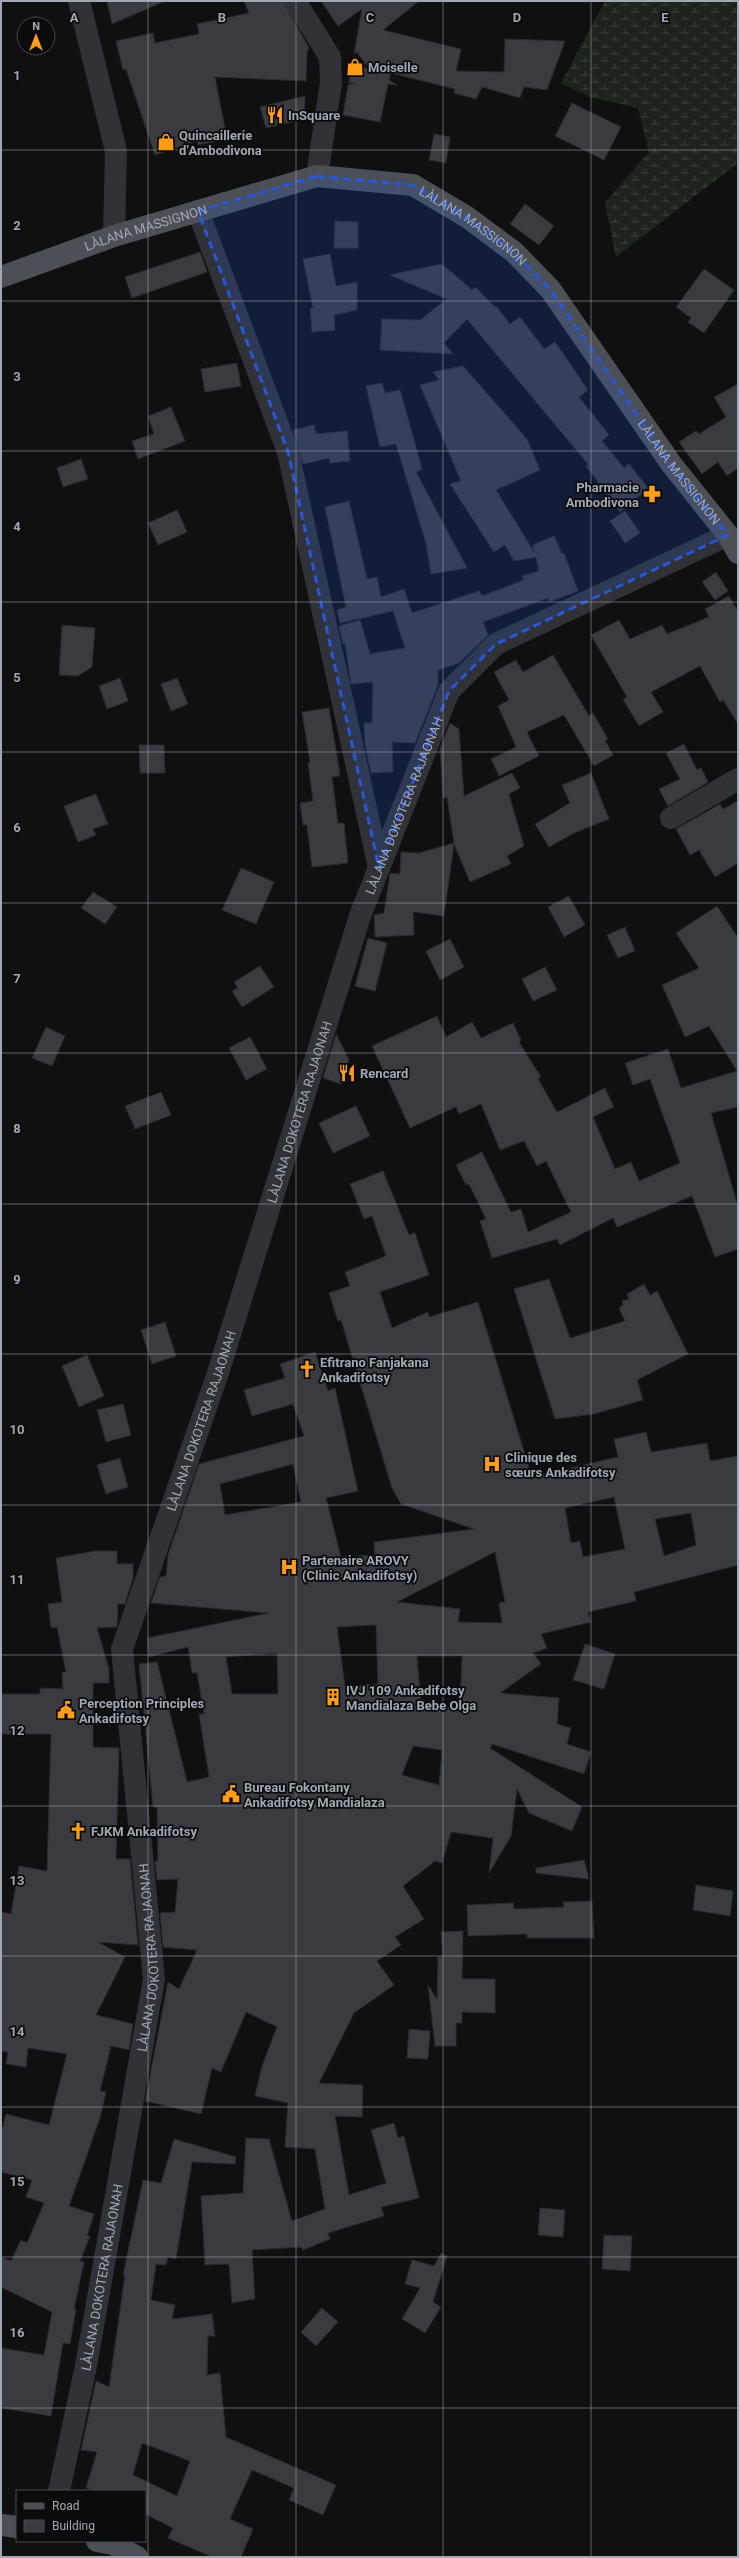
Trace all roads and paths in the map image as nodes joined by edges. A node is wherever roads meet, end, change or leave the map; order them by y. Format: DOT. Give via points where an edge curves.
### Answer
graph roads {
  1 [pos="79,1"];
  2 [pos="295,1"];
  3 [pos="317,176"];
  4 [pos="198,211"];
  5 [pos="114,236"];
  6 [pos="1,277"];
  7 [pos="735,540"];
  8 [pos="738,779"];
  9 [pos="671,818"];
  10 [pos="379,868"];
  11 [pos="59,2490"];
  12 [pos="1,2524"];
  13 [pos="16,2527"];
  14 [pos="102,2542"];
  15 [pos="137,2557"];
  1 -- 5 [label="street" via="116,151"];
  2 -- 3 [label="street" via="330,57 331,83"];
  3 -- 4 [label="main road, LÀLANA MASSIGNON"];
  3 -- 7 [label="main road, LÀLANA MASSIGNON" via="413,185 467,217 514,252 550,289 672,465"];
  4 -- 5 [label="main road, LÀLANA MASSIGNON"];
  4 -- 10 [label="street" via="288,452"];
  5 -- 6 [label="main road, LÀLANA MASSIGNON"];
  7 -- 10 [label="street, LÀLANA DOKOTERA RAJAONAH" via="496,644 449,691"];
  8 -- 9 [label="street"];
  10 -- 11 [label="street, LÀLANA DOKOTERA RAJAONAH" via="360,916 218,1373 122,1649 154,1979 86,2366"];
  12 -- 13 [label="main road"];
  14 -- 15 [label="main road" via="113,2544"];
}
